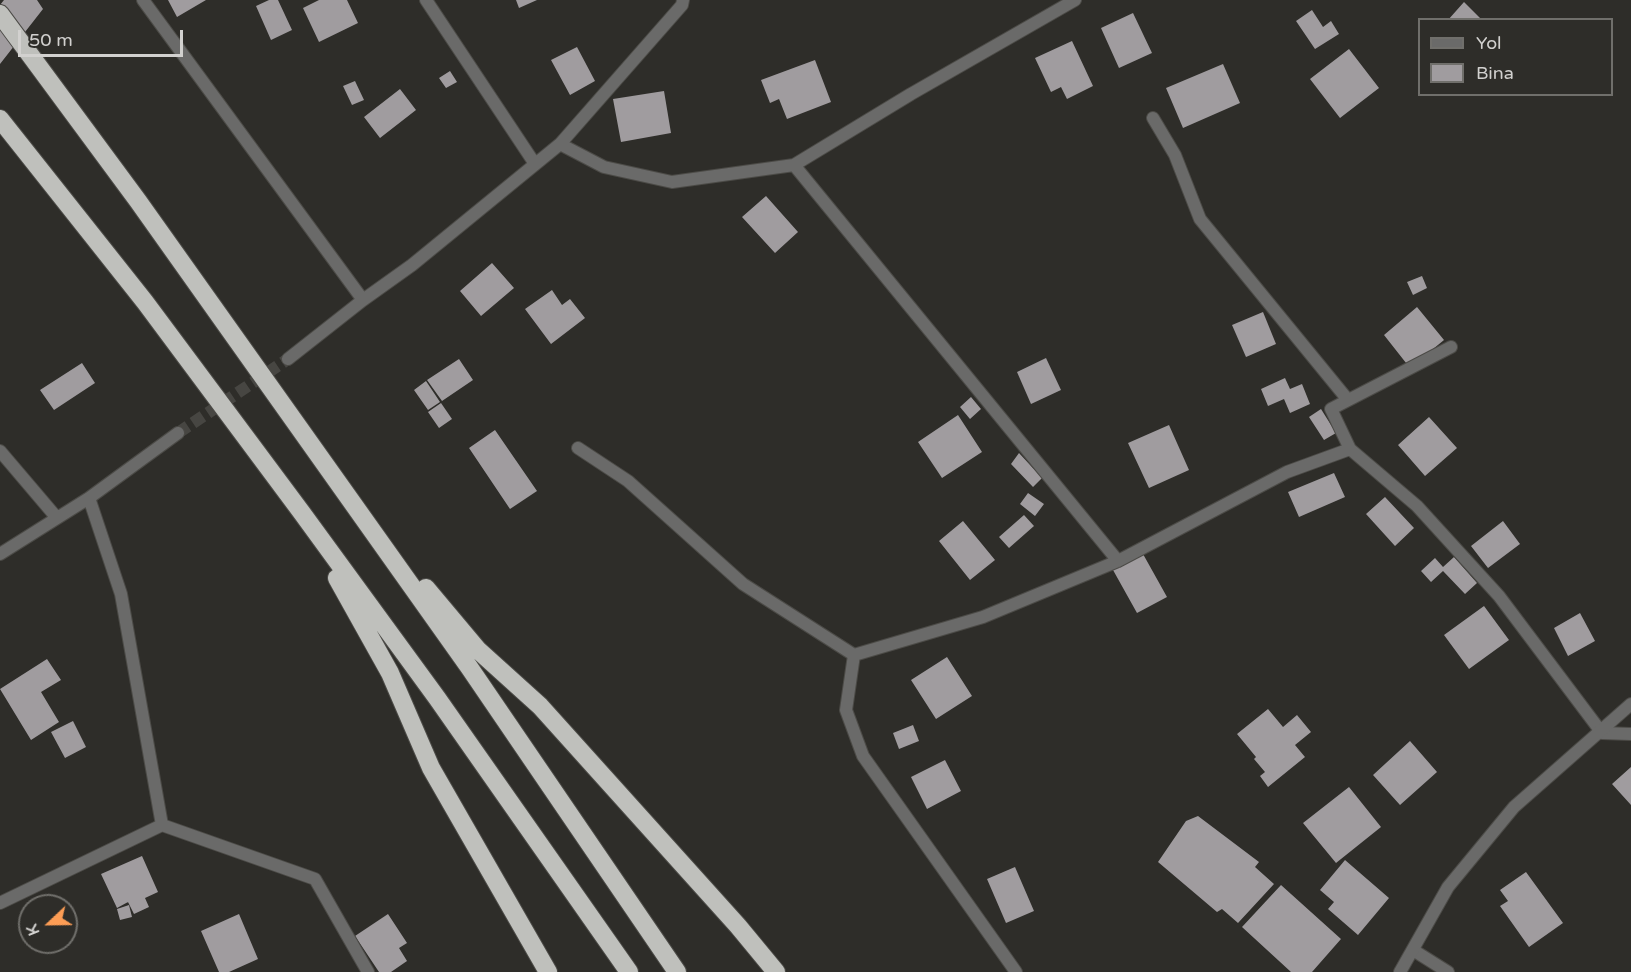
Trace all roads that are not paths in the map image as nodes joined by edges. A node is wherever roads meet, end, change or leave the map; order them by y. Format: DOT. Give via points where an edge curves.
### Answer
graph roads {
  1 [pos="143,0"];
  2 [pos="426,0"];
  3 [pos="683,0"];
  4 [pos="1075,0"];
  5 [pos="0,14"];
  6 [pos="1153,118"];
  7 [pos="0,119"];
  8 [pos="560,144"];
  9 [pos="535,164"];
  10 [pos="794,165"];
  11 [pos="363,300"];
  12 [pos="1451,347"];
  13 [pos="288,359"];
  14 [pos="1348,400"];
  15 [pos="178,433"];
  16 [pos="578,448"];
  17 [pos="1350,449"];
  18 [pos="0,451"];
  19 [pos="335,478"];
  20 [pos="89,498"];
  21 [pos="302,513"];
  22 [pos="57,518"];
  23 [pos="0,554"];
  24 [pos="1118,561"];
  25 [pos="854,655"];
  26 [pos="1631,704"];
  27 [pos="1600,731"];
  28 [pos="1631,734"];
  29 [pos="162,825"];
  30 [pos="0,903"];
  31 [pos="1413,950"];
  32 [pos="368,972"];
  33 [pos="548,972"];
  34 [pos="629,972"];
  35 [pos="677,972"];
  36 [pos="776,972"];
  37 [pos="1017,972"];
  38 [pos="1401,972"];
  39 [pos="1448,972"];
  1 -- 11 [label="street"];
  2 -- 9 [label="street"];
  3 -- 8 [label="street"];
  4 -- 10 [label="street"];
  5 -- 19 [label="highway"];
  6 -- 14 [label="street" via="1175,155 1200,219"];
  7 -- 21 [label="highway" via="145,303"];
  8 -- 9 [label="street"];
  8 -- 10 [label="street" via="604,167 672,182"];
  9 -- 11 [label="street"];
  10 -- 24 [label="street"];
  11 -- 13 [label="street"];
  12 -- 14 [label="street"];
  14 -- 17 [label="street" via="1331,409"];
  15 -- 20 [label="street"];
  16 -- 25 [label="street" via="628,481 742,584"];
  17 -- 24 [label="street" via="1287,472"];
  17 -- 27 [label="street" via="1417,507 1499,596"];
  18 -- 22 [label="street"];
  19 -- 35 [label="highway"];
  19 -- 36 [label="highway" via="478,650 540,706"];
  20 -- 22 [label="street"];
  20 -- 29 [label="street" via="121,594"];
  21 -- 33 [label="highway" via="390,673 431,768"];
  21 -- 34 [label="highway"];
  22 -- 23 [label="street"];
  24 -- 25 [label="street" via="983,617"];
  25 -- 37 [label="street" via="846,710 863,756"];
  26 -- 27 [label="street"];
  27 -- 28 [label="street"];
  27 -- 31 [label="street" via="1514,807 1448,887"];
  29 -- 30 [label="street"];
  29 -- 32 [label="street" via="315,879"];
  31 -- 38 [label="street"];
  31 -- 39 [label="street"];
}
